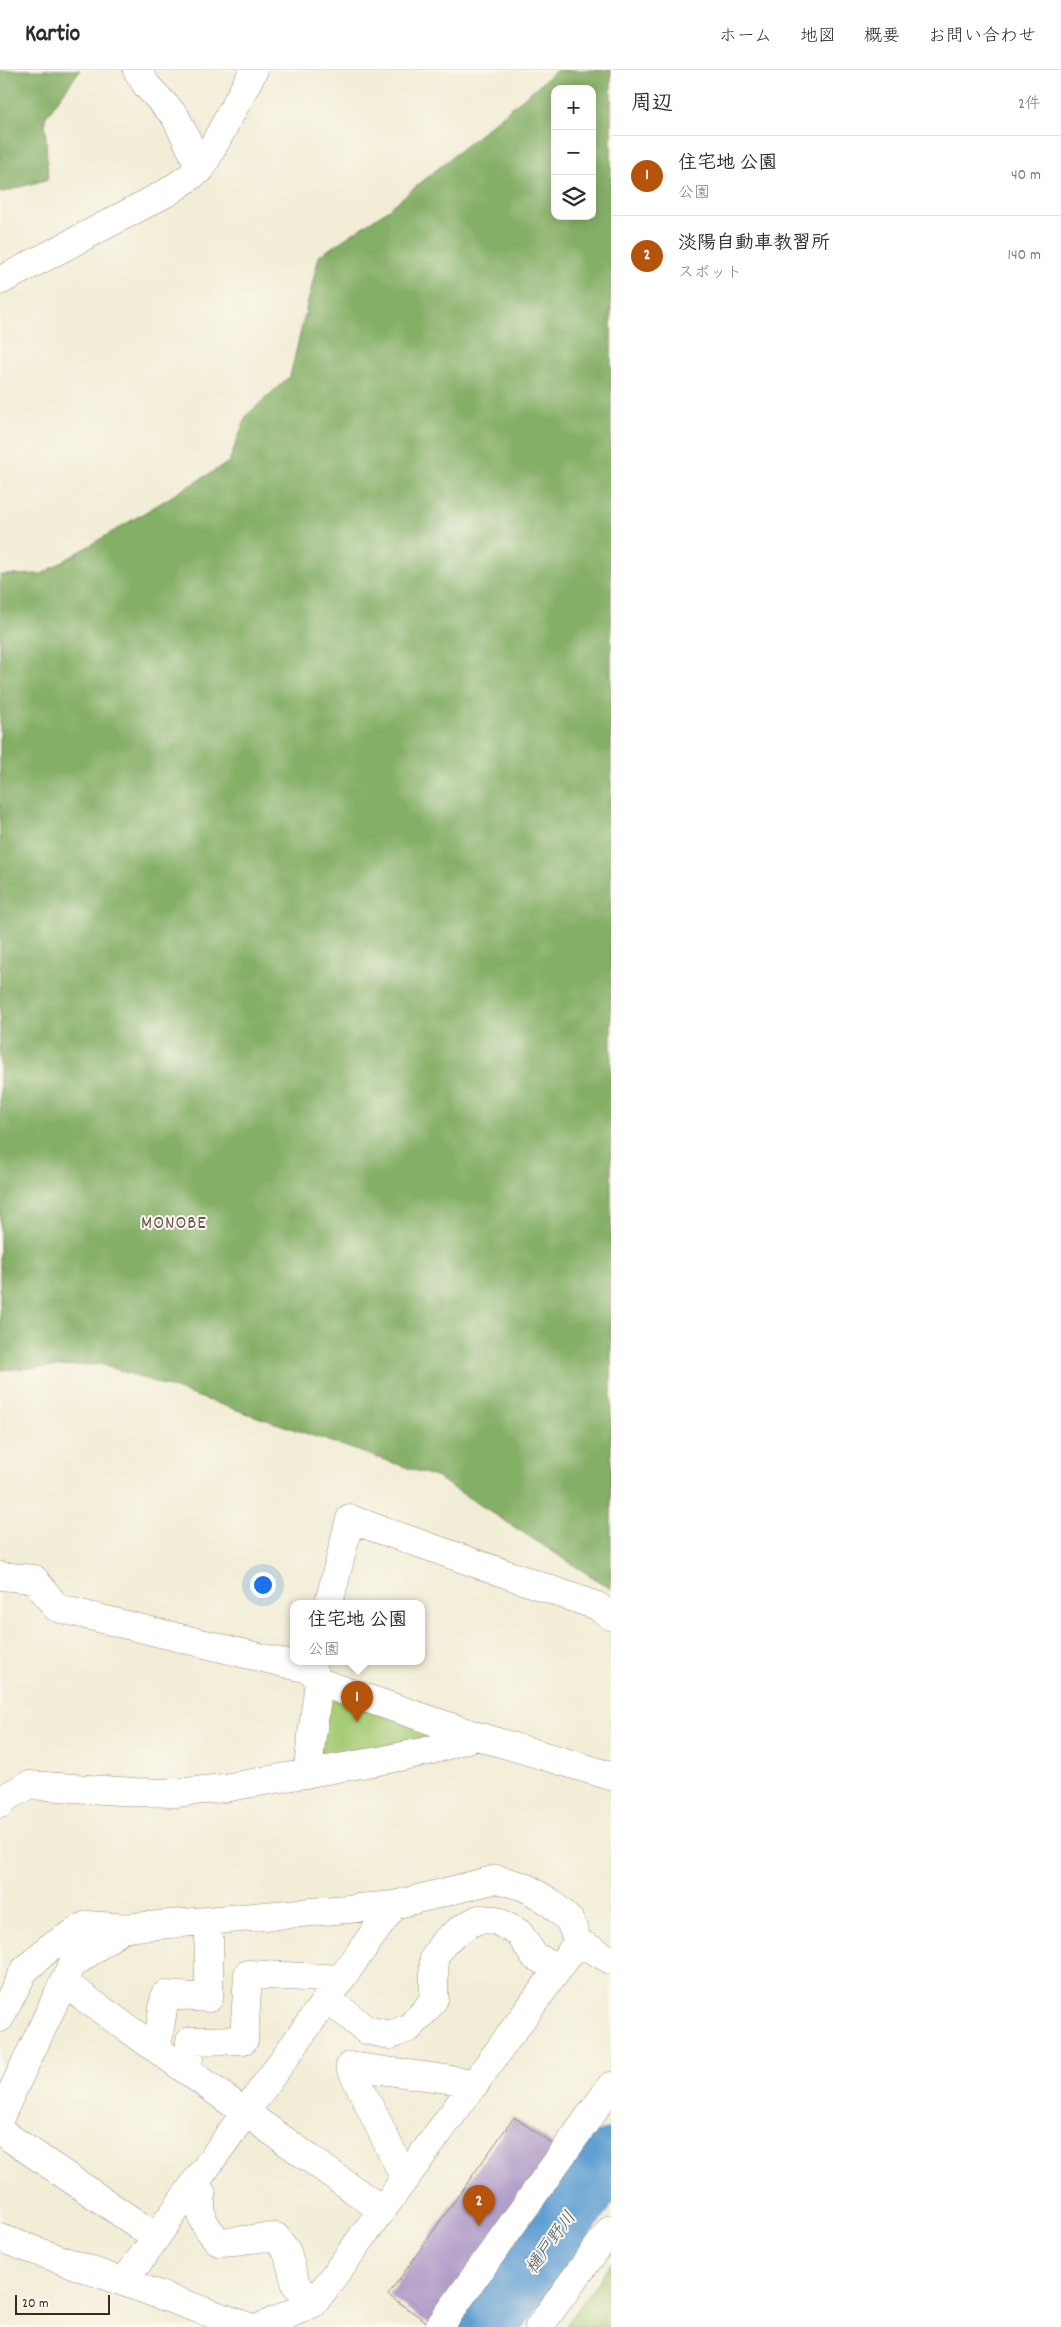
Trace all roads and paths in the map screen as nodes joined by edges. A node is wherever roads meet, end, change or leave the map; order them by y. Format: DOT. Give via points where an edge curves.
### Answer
graph roads {
  1 [pos="137,70"];
  2 [pos="254,70"];
  3 [pos="201,169"];
  4 [pos="0,281"];
  5 [pos="0,1576"];
  6 [pos="330,1600"];
  7 [pos="611,1616"];
  8 [pos="290,1665"];
  9 [pos="290,1665"];
  10 [pos="315,1671"];
  11 [pos="477,1736"];
  12 [pos="307,1774"];
  13 [pos="611,1776"];
  14 [pos="0,1804"];
  15 [pos="394,1905"];
  16 [pos="209,1921"];
  17 [pos="130,1928"];
  18 [pos="578,1942"];
  19 [pos="611,1960"];
  20 [pos="558,1968"];
  21 [pos="64,1983"];
  22 [pos="333,1990"];
  23 [pos="0,2018"];
  24 [pos="156,2049"];
  25 [pos="188,2071"];
  26 [pos="476,2083"];
  27 [pos="611,2086"];
  28 [pos="246,2112"];
  29 [pos="0,2117"];
  30 [pos="0,2131"];
  31 [pos="405,2179"];
  32 [pos="194,2184"];
  33 [pos="382,2210"];
  34 [pos="611,2229"];
  35 [pos="0,2238"];
  36 [pos="156,2238"];
  37 [pos="124,2282"];
  38 [pos="314,2303"];
  39 [pos="279,2324"];
  40 [pos="249,2327"];
  41 [pos="439,2327"];
  42 [pos="539,2327"];
  1 -- 3 [label="street" via="175,116"];
  2 -- 3 [label="street"];
  3 -- 4 [label="street" via="159,197"];
  5 -- 9 [label="street" via="34,1579 57,1608"];
  6 -- 7 [label="street" via="350,1519 597,1606"];
  8 -- 10 [label="street"];
  10 -- 11 [label="street"];
  10 -- 12 [label="street"];
  11 -- 12 [label="street" via="432,1750"];
  11 -- 13 [label="street"];
  12 -- 14 [label="street" via="175,1793 29,1785"];
  15 -- 16 [label="street"];
  15 -- 18 [label="street" via="497,1879 525,1887 550,1902 570,1921"];
  15 -- 22 [label="street"];
  16 -- 17 [label="street"];
  16 -- 24 [label="street" via="209,1998 165,1995"];
  17 -- 21 [label="street" via="123,1928 72,1965"];
  17 -- 23 [label="street" via="87,1925 48,1948 24,1971"];
  18 -- 19 [label="street"];
  18 -- 20 [label="street"];
  20 -- 22 [label="street" via="534,1956 519,1933 495,1920 479,1919 444,1942 434,1958 434,1999 409,2028 390,2034 366,2030 347,2014"];
  20 -- 26 [label="street"];
  21 -- 24 [label="street"];
  21 -- 29 [label="street"];
  22 -- 25 [label="street" via="248,1974 244,2040 190,2041"];
  22 -- 28 [label="street"];
  24 -- 25 [label="street"];
  25 -- 28 [label="street"];
  26 -- 31 [label="street"];
  26 -- 31 [label="street" via="350,2066"];
  27 -- 41 [label="street"];
  28 -- 32 [label="street"];
  28 -- 33 [label="street"];
  30 -- 36 [label="street"];
  31 -- 33 [label="street"];
  32 -- 36 [label="street"];
  32 -- 38 [label="street" via="202,2194 200,2212 206,2228 219,2242 276,2237 287,2252 296,2285"];
  33 -- 38 [label="street"];
  34 -- 42 [label="street"];
  35 -- 37 [label="street"];
  36 -- 37 [label="street"];
  37 -- 40 [label="street"];
  38 -- 39 [label="street"];
}
